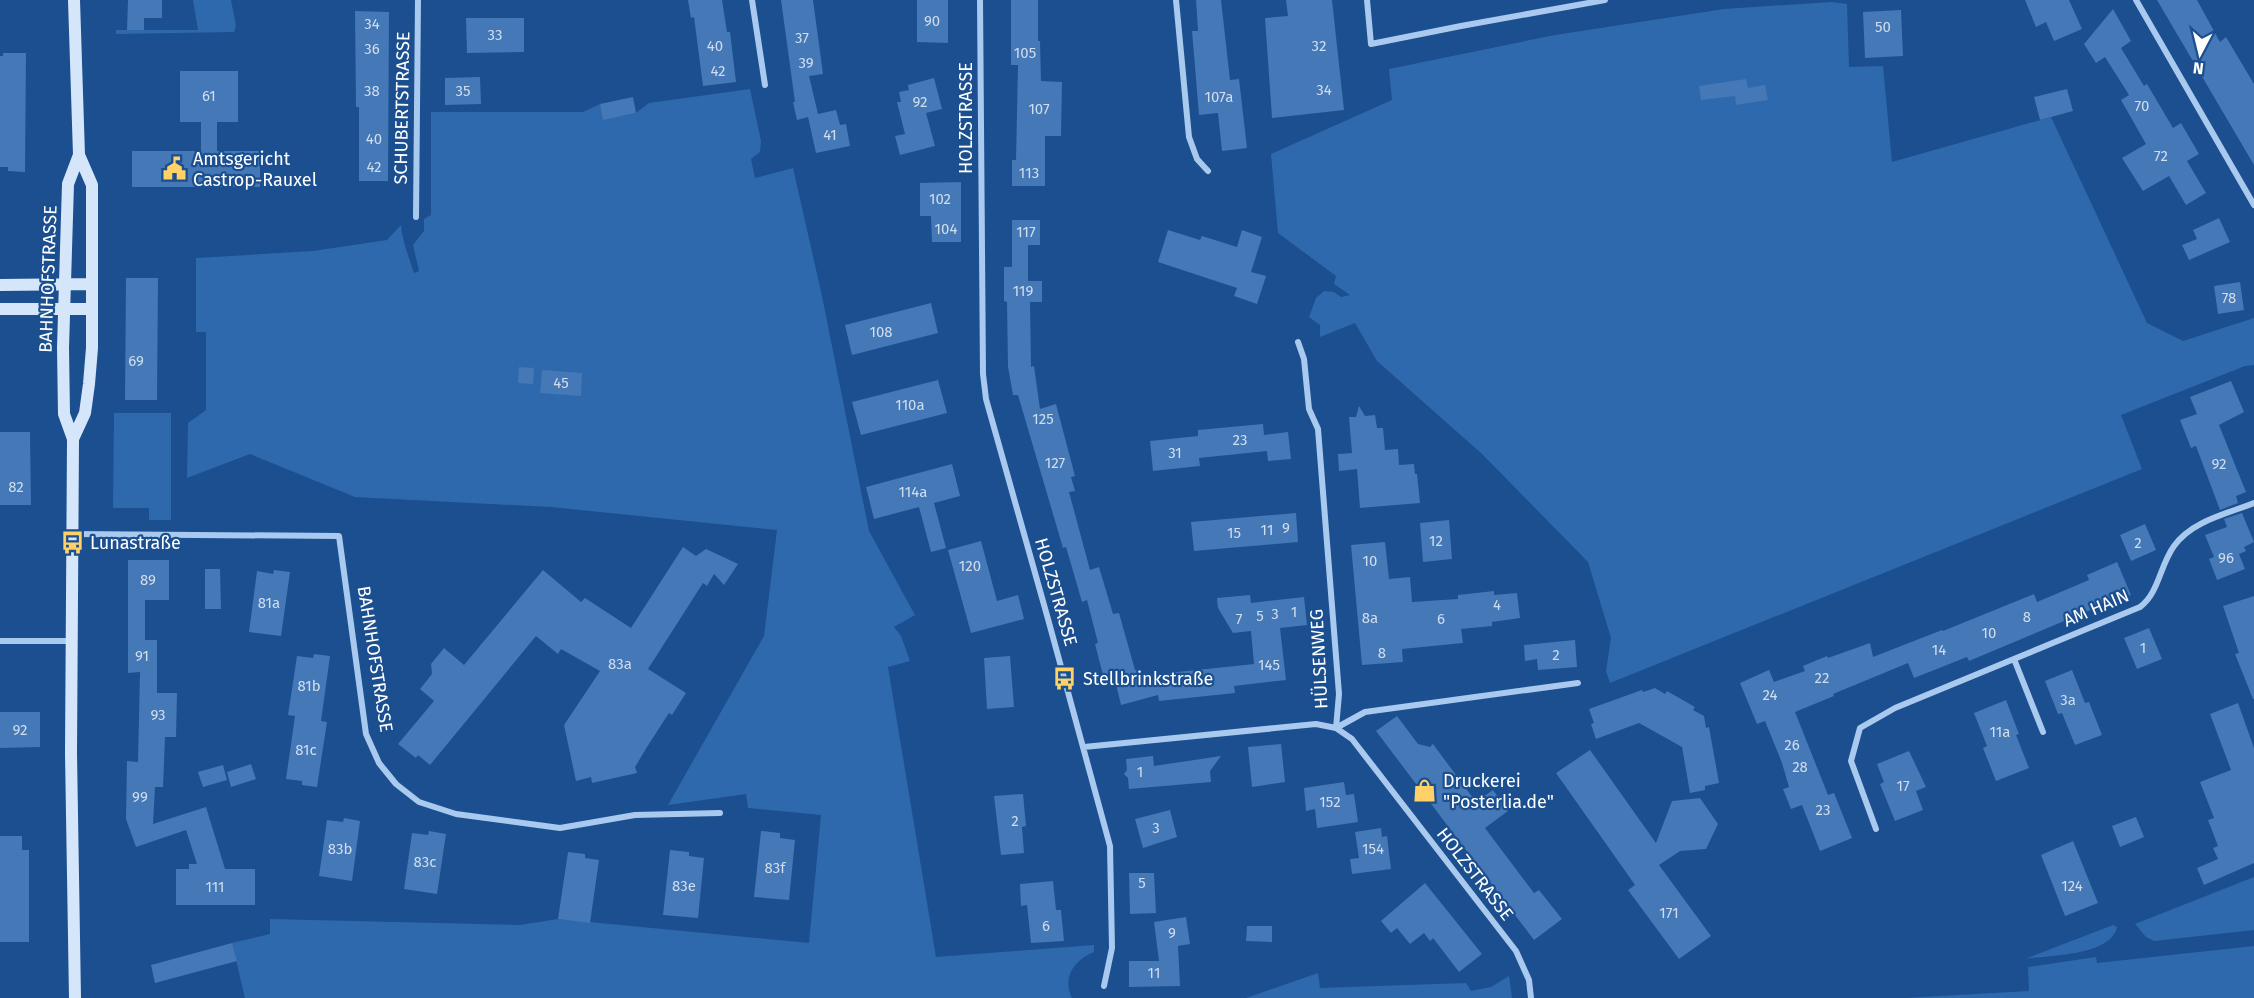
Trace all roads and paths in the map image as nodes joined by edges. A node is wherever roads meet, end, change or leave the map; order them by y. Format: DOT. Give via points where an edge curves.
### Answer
graph roads {
  1 [pos="74,0"];
  2 [pos="418,0"];
  3 [pos="752,0"];
  4 [pos="980,0"];
  5 [pos="1176,0"];
  6 [pos="1367,0"];
  7 [pos="1605,0"];
  8 [pos="2136,0"];
  9 [pos="765,85"];
  10 [pos="79,155"];
  11 [pos="1208,171"];
  12 [pos="2254,205"];
  13 [pos="416,217"];
  14 [pos="92,284"];
  15 [pos="0,285"];
  16 [pos="65,285"];
  17 [pos="0,309"];
  18 [pos="64,309"];
  19 [pos="92,309"];
  20 [pos="1298,342"];
  21 [pos="73,439"];
  22 [pos="2254,503"];
  23 [pos="72,534"];
  24 [pos="0,641"];
  25 [pos="73,641"];
  26 [pos="2014,659"];
  27 [pos="1578,683"];
  28 [pos="1336,728"];
  29 [pos="2043,732"];
  30 [pos="1084,747"];
  31 [pos="720,813"];
  32 [pos="1876,829"];
  33 [pos="1104,986"];
  34 [pos="75,998"];
  35 [pos="1531,998"];
  1 -- 10 [label="main road, BAHNHOFSTRASSE"];
  2 -- 13 [label="street, SCHUBERTSTRASSE"];
  3 -- 9 [label="street"];
  4 -- 30 [label="street, HOLZSTRASSE" via="986,399"];
  5 -- 11 [label="street" via="1189,137 1197,159"];
  6 -- 7 [label="street" via="1371,45"];
  8 -- 12 [label="street"];
  10 -- 14 [label="main road, BAHNHOFSTRASSE" via="92,185"];
  10 -- 16 [label="main road, BAHNHOFSTRASSE" via="68,184"];
  14 -- 16 [label="main road"];
  14 -- 19 [label="main road, BAHNHOFSTRASSE"];
  15 -- 16 [label="main road"];
  16 -- 18 [label="main road, BAHNHOFSTRASSE"];
  17 -- 18 [label="main road"];
  18 -- 19 [label="main road"];
  18 -- 21 [label="main road, BAHNHOFSTRASSE" via="64,414"];
  19 -- 21 [label="main road, BAHNHOFSTRASSE" via="90,384 85,413"];
  20 -- 28 [label="street, HÜLSENWEG" via="1304,359 1309,409 1318,429 1339,694"];
  21 -- 23 [label="main road, BAHNHOFSTRASSE"];
  22 -- 26 [label="street, AM HAIN" via="2194,527 2182,537 2172,548 2151,595 2140,607"];
  23 -- 25 [label="main road, BAHNHOFSTRASSE"];
  23 -- 31 [label="street, BAHNHOFSTRASSE" via="339,536 366,734 379,763 396,784 419,802 456,814 560,828 635,815"];
  24 -- 25 [label="street"];
  25 -- 34 [label="main road, BAHNHOFSTRASSE"];
  26 -- 29 [label="street"];
  26 -- 32 [label="street, AM HAIN" via="1895,708 1860,728 1851,761"];
  27 -- 28 [label="street, HÜLSENWEG" via="1365,712"];
  28 -- 30 [label="street" via="1316,724"];
  28 -- 35 [label="street, HOLZSTRASSE" via="1352,739 1516,951 1529,980"];
  30 -- 33 [label="street" via="1110,846 1112,948"];
}
